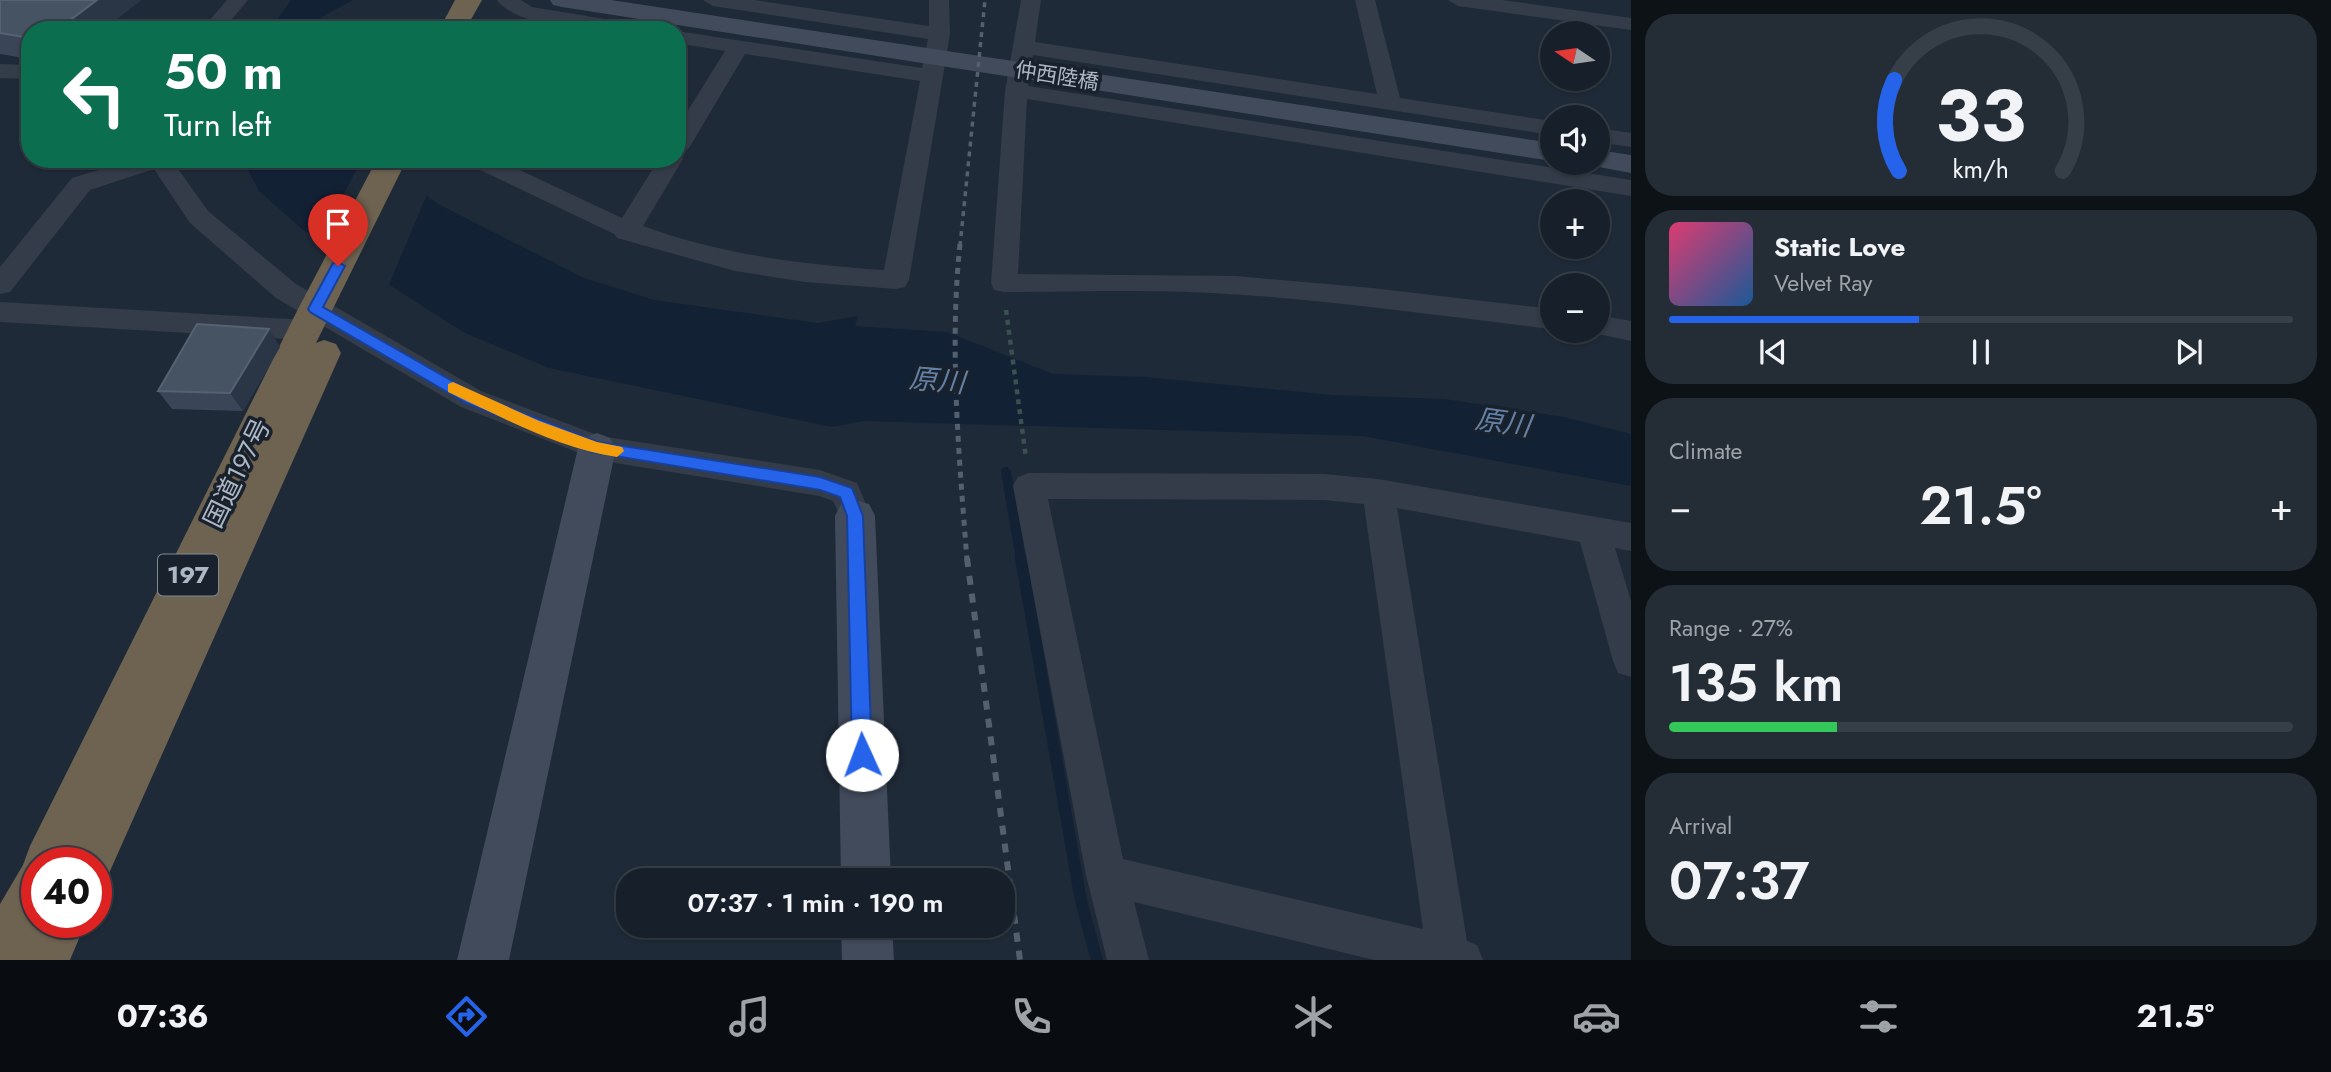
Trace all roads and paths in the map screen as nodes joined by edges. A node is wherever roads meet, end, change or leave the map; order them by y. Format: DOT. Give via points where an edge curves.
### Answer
graph roads {
  1 [pos="238,0"];
  2 [pos="470,0"];
  3 [pos="485,0"];
  4 [pos="507,0"];
  5 [pos="562,0"];
  6 [pos="713,0"];
  7 [pos="940,0"];
  8 [pos="1031,0"];
  9 [pos="1365,0"];
  10 [pos="1458,0"];
  11 [pos="219,21"];
  12 [pos="456,21"];
  13 [pos="478,21"];
  14 [pos="580,21"];
  15 [pos="1631,24"];
  16 [pos="939,34"];
  17 [pos="686,38"];
  18 [pos="739,47"];
  19 [pos="1023,47"];
  20 [pos="0,71"];
  21 [pos="21,72"];
  22 [pos="932,76"];
  23 [pos="1016,91"];
  24 [pos="1390,103"];
  25 [pos="1540,126"];
  26 [pos="686,133"];
  27 [pos="1610,137"];
  28 [pos="1631,140"];
  29 [pos="1540,150"];
  30 [pos="1610,161"];
  31 [pos="1631,164"];
  32 [pos="131,168"];
  33 [pos="165,168"];
  34 [pos="403,168"];
  35 [pos="494,168"];
  36 [pos="665,168"];
  37 [pos="1631,188"];
  38 [pos="626,232"];
  39 [pos="0,285"];
  40 [pos="1005,303"];
  41 [pos="328,309"];
  42 [pos="0,312"];
  43 [pos="1540,317"];
  44 [pos="1610,327"];
  45 [pos="1631,331"];
  46 [pos="597,448"];
  47 [pos="1025,451"];
  48 [pos="1378,492"];
  49 [pos="855,516"];
  50 [pos="1593,529"];
  51 [pos="1631,537"];
  52 [pos="1631,661"];
  53 [pos="55,847"];
  54 [pos="96,847"];
  55 [pos="866,868"];
  56 [pos="1105,875"];
  57 [pos="21,916"];
  58 [pos="54,938"];
  59 [pos="867,938"];
  60 [pos="1455,958"];
  61 [pos="0,959"];
  62 [pos="44,960"];
  63 [pos="483,960"];
  64 [pos="868,960"];
  65 [pos="1128,960"];
  1 -- 11 [label="street"];
  2 -- 12 [label="highway"];
  3 -- 13 [label="highway"];
  4 -- 14 [label="street" via="526,12"];
  5 -- 29 [label="main road, 仲西陸橋"];
  6 -- 16 [label="street"];
  7 -- 16 [label="street"];
  8 -- 19 [label="street"];
  9 -- 24 [label="street"];
  10 -- 15 [label="street"];
  16 -- 22 [label="street"];
  17 -- 18 [label="street"];
  18 -- 22 [label="street"];
  18 -- 26 [label="street"];
  19 -- 23 [label="street"];
  19 -- 24 [label="street"];
  20 -- 21 [label="street"];
  22 -- 38 [label="street" via="896,280 772,269"];
  23 -- 37 [label="street"];
  23 -- 43 [label="street" via="1004,283 1188,283 1431,302"];
  24 -- 25 [label="street"];
  27 -- 28 [label="street"];
  30 -- 31 [label="main road"];
  32 -- 39 [label="street" via="81,184"];
  33 -- 41 [label="street" via="199,218 286,291"];
  34 -- 41 [label="highway, 国道197号 / 197"];
  35 -- 38 [label="street"];
  36 -- 38 [label="street"];
  40 -- 47 [label="path"];
  41 -- 42 [label="street"];
  41 -- 46 [label="street" via="471,399"];
  41 -- 53 [label="highway, 国道197号 / 197"];
  41 -- 54 [label="highway, 国道197号 / 197"];
  44 -- 45 [label="street"];
  46 -- 49 [label="street" via="820,483 846,492"];
  46 -- 63 [label="main road"];
  48 -- 50 [label="street"];
  48 -- 56 [label="street" via="1324,487 1029,486"];
  48 -- 60 [label="street"];
  49 -- 55 [label="main road"];
  50 -- 51 [label="street"];
  50 -- 52 [label="street"];
  56 -- 60 [label="street"];
  56 -- 65 [label="street"];
  57 -- 61 [label="highway"];
  58 -- 62 [label="highway"];
  59 -- 64 [label="main road"];
}
